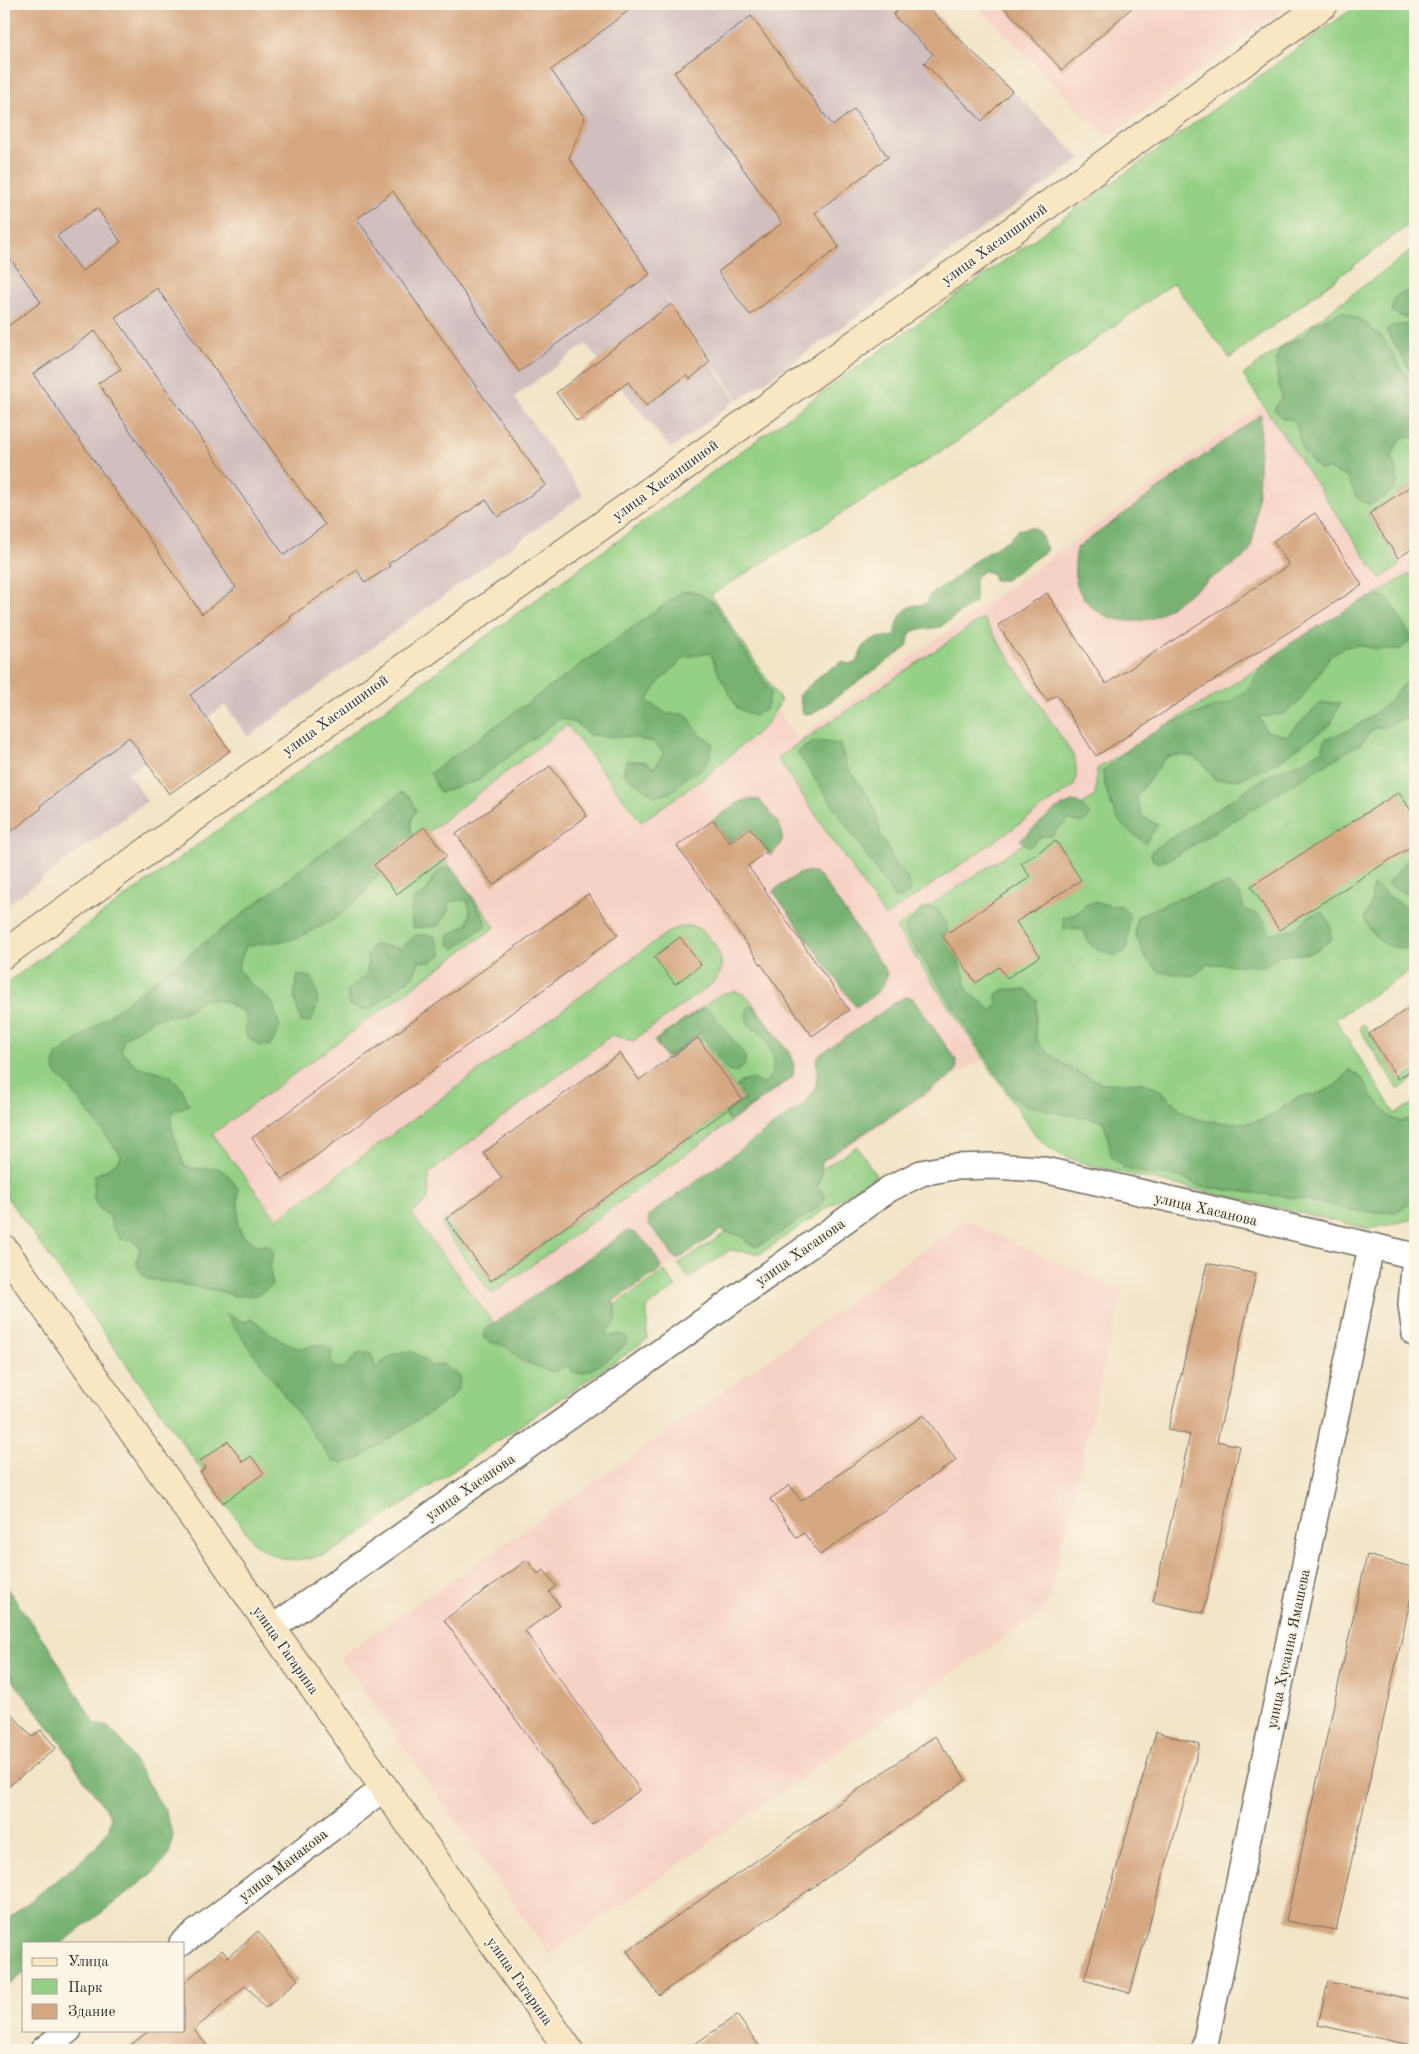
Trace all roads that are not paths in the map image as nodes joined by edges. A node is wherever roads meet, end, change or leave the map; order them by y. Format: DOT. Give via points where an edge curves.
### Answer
graph roads {
  1 [pos="1324,4"];
  2 [pos="4,954"];
  3 [pos="1371,1247"];
  4 [pos="4,1249"];
  5 [pos="1415,1255"];
  6 [pos="1415,1334"];
  7 [pos="271,1629"];
  8 [pos="384,1788"];
  9 [pos="183,1942"];
  10 [pos="66,2032"];
  11 [pos="43,2050"];
  12 [pos="569,2050"];
  13 [pos="1204,2050"];
  1 -- 2 [label="street, улица Хасаншиной" via="918,300"];
  3 -- 5 [label="street, улица Хасанова"];
  3 -- 7 [label="street, улица Хасанова" via="1040,1169 967,1166 921,1173 889,1190"];
  3 -- 13 [label="street, улица Хусаина Ямашева"];
  4 -- 7 [label="street, улица Гагарина"];
  5 -- 6 [label="street" via="1411,1305"];
  7 -- 8 [label="street, улица Гагарина"];
  8 -- 9 [label="street, улица Манакова"];
  8 -- 12 [label="street, улица Гагарина"];
  10 -- 11 [label="street"];
}
